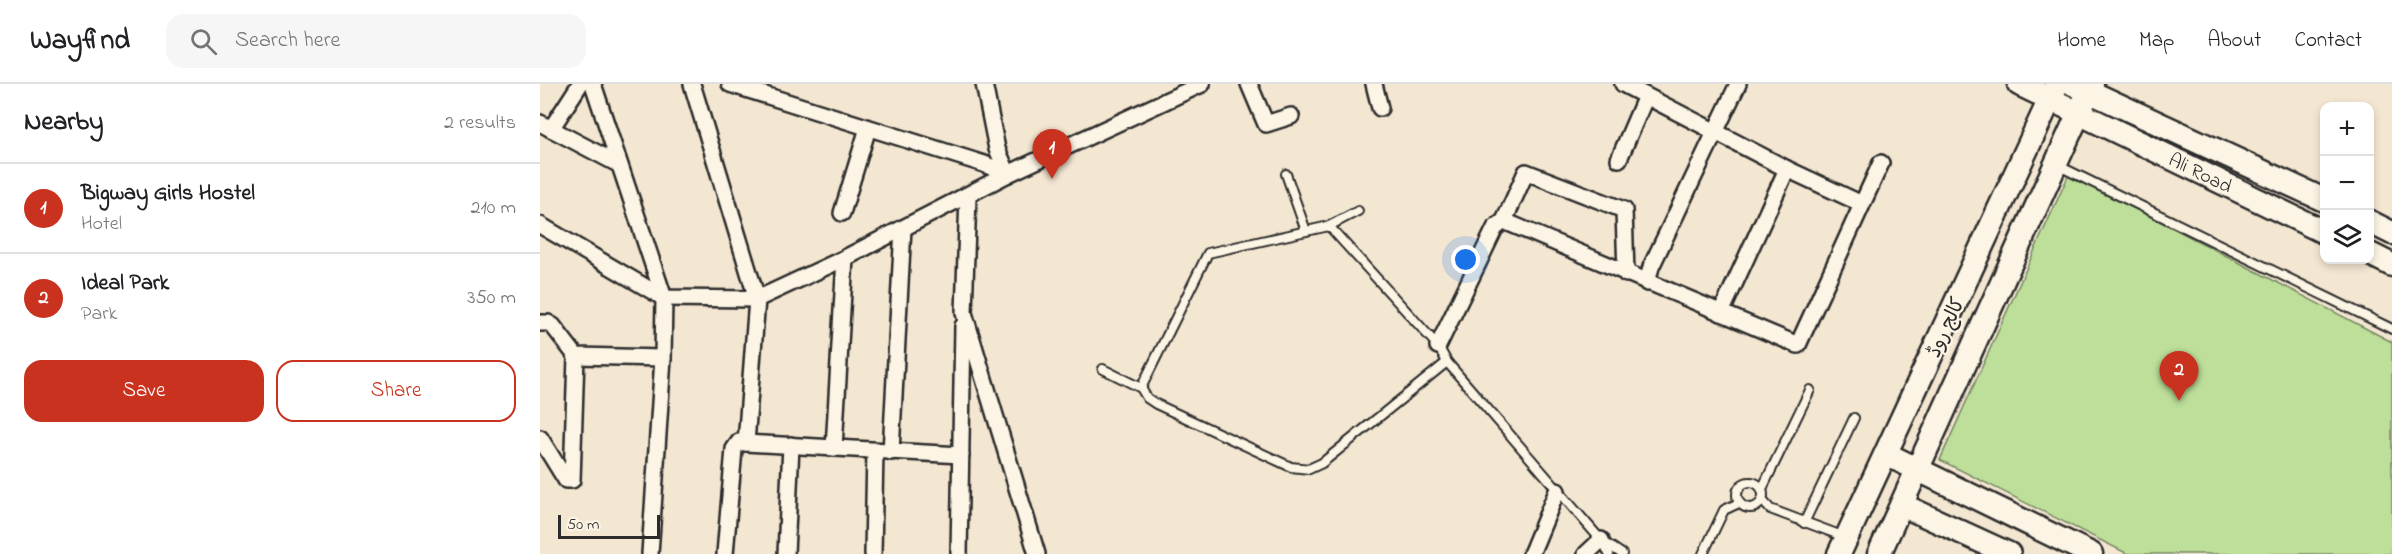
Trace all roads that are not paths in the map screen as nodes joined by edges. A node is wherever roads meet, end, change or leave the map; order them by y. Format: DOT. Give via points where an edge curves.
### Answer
graph roads {
  1 [pos="580,84"];
  2 [pos="593,84"];
  3 [pos="692,84"];
  4 [pos="729,84"];
  5 [pos="984,84"];
  6 [pos="1202,84"];
  7 [pos="1249,84"];
  8 [pos="1374,84"];
  9 [pos="1623,84"];
  10 [pos="1738,84"];
  11 [pos="2019,84"];
  12 [pos="2085,87"];
  13 [pos="2054,92"];
  14 [pos="1646,96"];
  15 [pos="1380,108"];
  16 [pos="2079,113"];
  17 [pos="1291,116"];
  18 [pos="545,126"];
  19 [pos="868,128"];
  20 [pos="1716,131"];
  21 [pos="1619,159"];
  22 [pos="1881,163"];
  23 [pos="618,164"];
  24 [pos="2056,164"];
  25 [pos="1787,169"];
  26 [pos="1008,174"];
  27 [pos="1286,174"];
  28 [pos="968,196"];
  29 [pos="2320,198"];
  30 [pos="1862,204"];
  31 [pos="1358,211"];
  32 [pos="842,213"];
  33 [pos="1504,221"];
  34 [pos="2374,224"];
  35 [pos="540,225"];
  36 [pos="1329,226"];
  37 [pos="903,228"];
  38 [pos="2320,228"];
  39 [pos="1306,231"];
  40 [pos="2392,233"];
  41 [pos="2374,256"];
  42 [pos="844,258"];
  43 [pos="2392,265"];
  44 [pos="1626,274"];
  45 [pos="1647,283"];
  46 [pos="664,298"];
  47 [pos="757,299"];
  48 [pos="963,313"];
  49 [pos="1721,314"];
  50 [pos="540,323"];
  51 [pos="2392,328"];
  52 [pos="1438,346"];
  53 [pos="576,356"];
  54 [pos="663,358"];
  55 [pos="1447,362"];
  56 [pos="1103,369"];
  57 [pos="1141,388"];
  58 [pos="1810,390"];
  59 [pos="1854,418"];
  60 [pos="540,438"];
  61 [pos="746,443"];
  62 [pos="791,446"];
  63 [pos="834,448"];
  64 [pos="875,451"];
  65 [pos="891,452"];
  66 [pos="961,454"];
  67 [pos="1886,454"];
  68 [pos="1918,468"];
  69 [pos="1762,489"];
  70 [pos="1557,491"];
  71 [pos="1762,500"];
  72 [pos="1739,503"];
  73 [pos="1902,505"];
  74 [pos="2008,513"];
  75 [pos="1804,523"];
  76 [pos="1602,542"];
  77 [pos="1842,546"];
  78 [pos="2000,550"];
  79 [pos="650,554"];
  80 [pos="724,554"];
  81 [pos="786,554"];
  82 [pos="873,554"];
  83 [pos="959,554"];
  84 [pos="1037,554"];
  85 [pos="1531,554"];
  86 [pos="1586,554"];
  87 [pos="1609,554"];
  88 [pos="1622,554"];
  89 [pos="1703,554"];
  90 [pos="1880,554"];
  91 [pos="2091,554"];
  1 -- 18 [label="street"];
  2 -- 23 [label="street"];
  3 -- 47 [label="street"];
  4 -- 19 [label="street"];
  5 -- 26 [label="street" via="997,149"];
  6 -- 26 [label="street"];
  7 -- 17 [label="street" via="1266,123"];
  8 -- 15 [label="street"];
  9 -- 14 [label="street"];
  10 -- 20 [label="street"];
  11 -- 13 [label="main road, Ali Road"];
  12 -- 16 [label="main road, کالج روڈ"];
  12 -- 29 [label="main road, Ali Road"];
  13 -- 16 [label="main road, Ali Road"];
  13 -- 67 [label="main road, کالج روڈ"];
  14 -- 20 [label="street"];
  14 -- 21 [label="street"];
  16 -- 24 [label="main road, کالج روڈ"];
  16 -- 38 [label="main road, Ali Road"];
  18 -- 23 [label="street"];
  19 -- 26 [label="street"];
  19 -- 32 [label="street"];
  20 -- 25 [label="street"];
  20 -- 45 [label="street"];
  22 -- 30 [label="street"];
  23 -- 46 [label="street"];
  24 -- 51 [label="lane"];
  24 -- 68 [label="main road, کالج روڈ"];
  25 -- 30 [label="street"];
  25 -- 49 [label="street"];
  26 -- 28 [label="street"];
  27 -- 39 [label="lane"];
  28 -- 37 [label="street"];
  28 -- 48 [label="street"];
  30 -- 49 [label="street" via="1798,345"];
  31 -- 36 [label="lane"];
  33 -- 44 [label="street"];
  33 -- 44 [label="street" via="1526,172 1624,210"];
  33 -- 52 [label="street" via="1495,228"];
  34 -- 40 [label="main road"];
  35 -- 46 [label="street"];
  36 -- 39 [label="lane"];
  36 -- 52 [label="lane"];
  37 -- 42 [label="street"];
  37 -- 65 [label="street"];
  39 -- 57 [label="lane" via="1208,253"];
  41 -- 43 [label="main road"];
  42 -- 47 [label="street"];
  42 -- 63 [label="street"];
  44 -- 45 [label="street"];
  45 -- 49 [label="street"];
  46 -- 47 [label="street"];
  46 -- 54 [label="street"];
  47 -- 61 [label="street"];
  48 -- 66 [label="street"];
  48 -- 84 [label="street"];
  50 -- 53 [label="street" via="553,326"];
  52 -- 55 [label="lane"];
  53 -- 54 [label="street"];
  53 -- 60 [label="street" via="572,480 566,480"];
  54 -- 79 [label="street"];
  55 -- 57 [label="lane" via="1322,463 1309,469 1291,467 1156,404"];
  55 -- 70 [label="lane"];
  56 -- 57 [label="lane"];
  58 -- 69 [label="lane"];
  59 -- 75 [label="lane"];
  61 -- 62 [label="street"];
  61 -- 80 [label="street" via="739,442 734,449"];
  62 -- 63 [label="street"];
  62 -- 81 [label="street"];
  63 -- 64 [label="street"];
  64 -- 65 [label="street"];
  64 -- 82 [label="street"];
  65 -- 66 [label="street"];
  66 -- 83 [label="street"];
  67 -- 68 [label="main road"];
  67 -- 77 [label="main road, کالج روڈ"];
  68 -- 73 [label="main road, کالج روڈ"];
  68 -- 74 [label="main road"];
  69 -- 71 [label="lane"];
  69 -- 72 [label="lane" via="1747,482 1739,487"];
  70 -- 76 [label="lane"];
  70 -- 85 [label="street"];
  71 -- 72 [label="lane" via="1756,507 1747,508"];
  71 -- 75 [label="lane" via="1770,509"];
  72 -- 89 [label="lane" via="1724,510"];
  73 -- 78 [label="main road"];
  73 -- 90 [label="main road, کالج روڈ"];
  74 -- 78 [label="main road"];
  74 -- 91 [label="main road"];
  75 -- 77 [label="lane"];
  76 -- 86 [label="street"];
  76 -- 87 [label="lane"];
  76 -- 88 [label="lane"];
}
